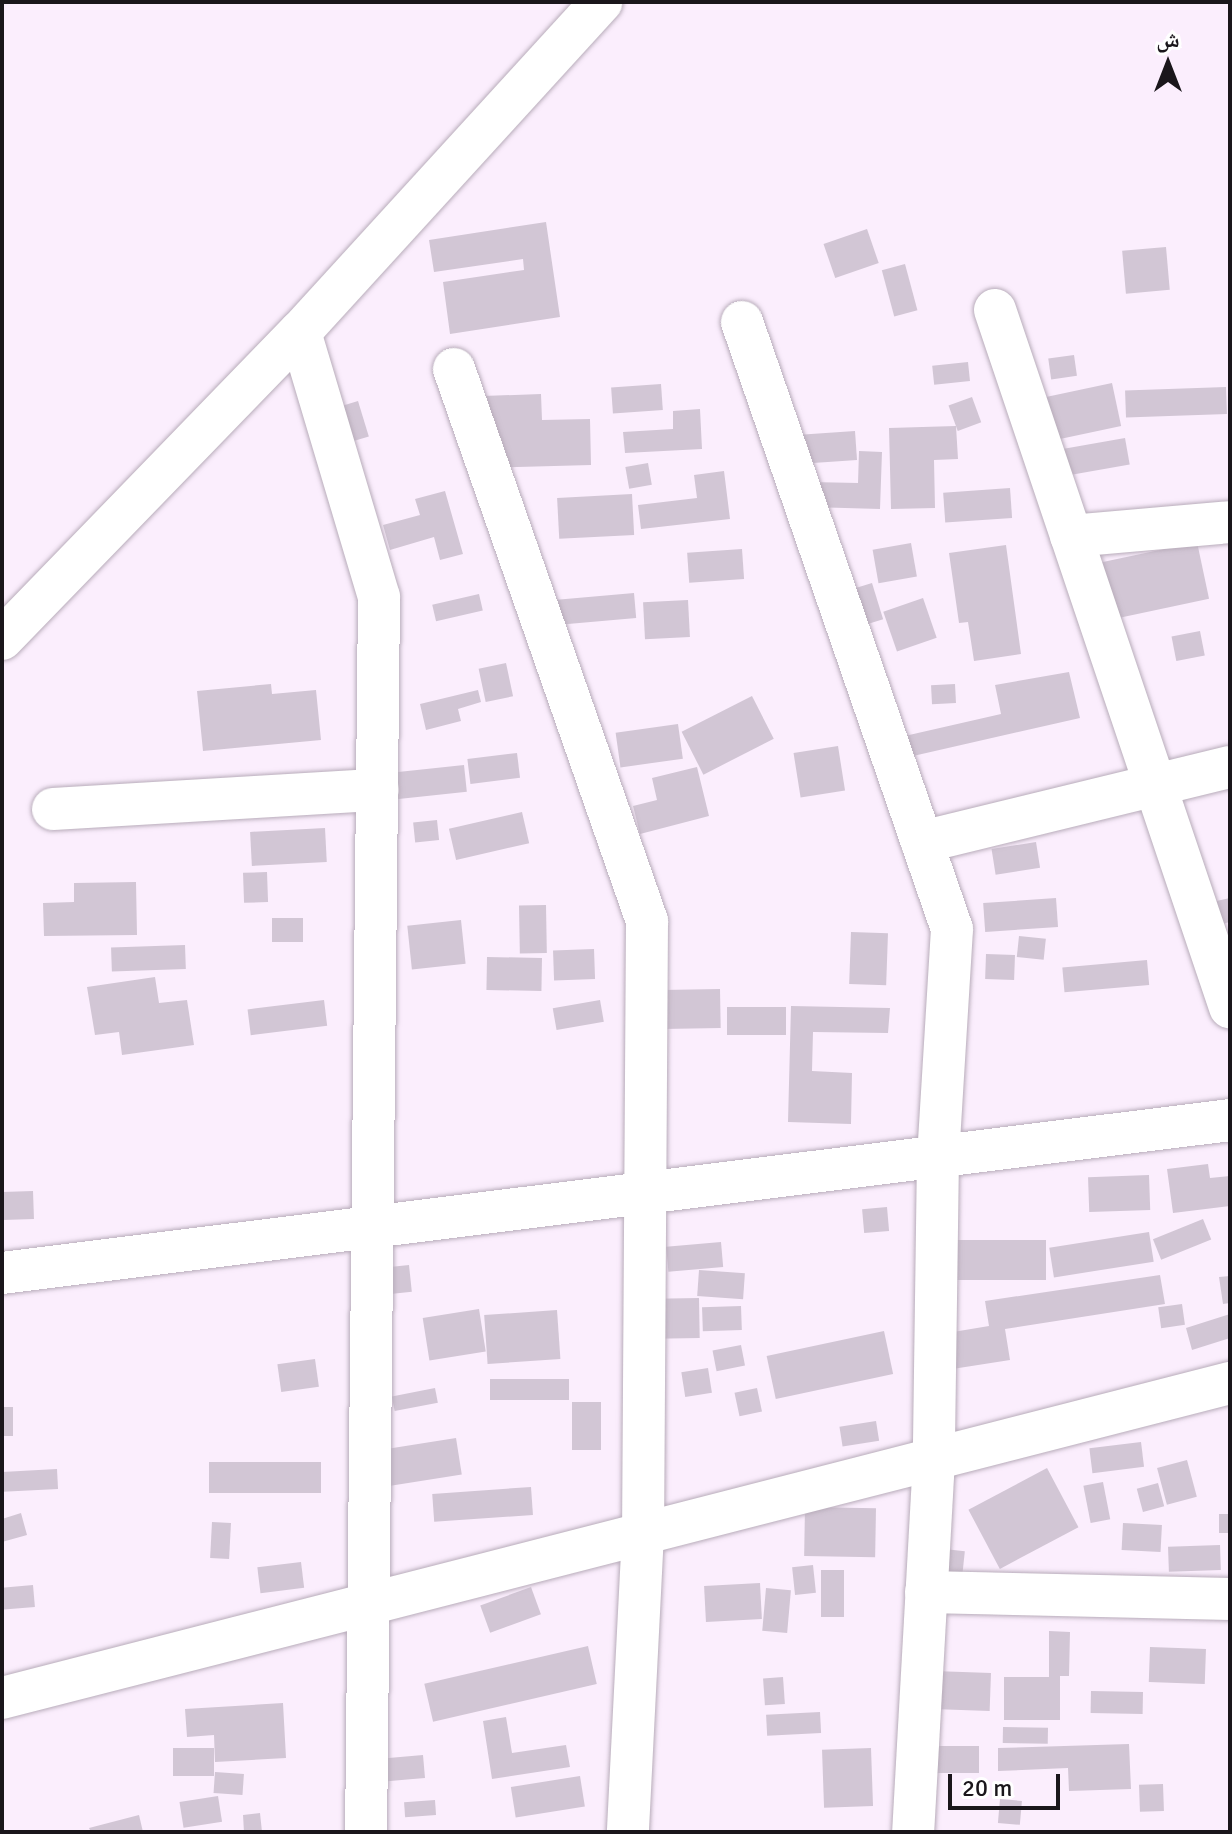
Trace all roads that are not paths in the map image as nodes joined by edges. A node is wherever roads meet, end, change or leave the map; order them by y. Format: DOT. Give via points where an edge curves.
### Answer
graph roads {
  1 [pos="601,2"];
  2 [pos="995,310"];
  3 [pos="742,322"];
  4 [pos="300,332"];
  5 [pos="454,369"];
  6 [pos="1230,522"];
  7 [pos="1071,536"];
  8 [pos="2,639"];
  9 [pos="1230,767"];
  10 [pos="1155,785"];
  11 [pos="377,790"];
  12 [pos="53,809"];
  13 [pos="922,842"];
  14 [pos="1230,1007"];
  15 [pos="1230,1120"];
  16 [pos="938,1156"];
  17 [pos="646,1192"];
  18 [pos="373,1227"];
  19 [pos="2,1273"];
  20 [pos="1230,1383"];
  21 [pos="934,1459"];
  22 [pos="643,1533"];
  23 [pos="926,1592"];
  24 [pos="1230,1599"];
  25 [pos="369,1603"];
  26 [pos="2,1698"];
  27 [pos="366,1832"];
  28 [pos="628,1832"];
  29 [pos="913,1832"];
  1 -- 4 [label="street"];
  2 -- 7 [label="street"];
  3 -- 13 [label="street"];
  4 -- 8 [label="street"];
  4 -- 11 [label="street" via="379,597"];
  5 -- 17 [label="street" via="647,921"];
  6 -- 7 [label="street"];
  7 -- 10 [label="street"];
  9 -- 10 [label="street"];
  10 -- 13 [label="street"];
  10 -- 14 [label="street"];
  11 -- 12 [label="street"];
  11 -- 18 [label="street"];
  13 -- 16 [label="street" via="952,929"];
  15 -- 16 [label="street"];
  16 -- 17 [label="street"];
  16 -- 21 [label="street"];
  17 -- 18 [label="street"];
  17 -- 22 [label="street"];
  18 -- 19 [label="street"];
  18 -- 25 [label="street"];
  20 -- 21 [label="street"];
  21 -- 22 [label="street"];
  21 -- 23 [label="street"];
  22 -- 25 [label="street"];
  22 -- 28 [label="street"];
  23 -- 24 [label="street"];
  23 -- 29 [label="street"];
  25 -- 26 [label="street"];
  25 -- 27 [label="street"];
}
